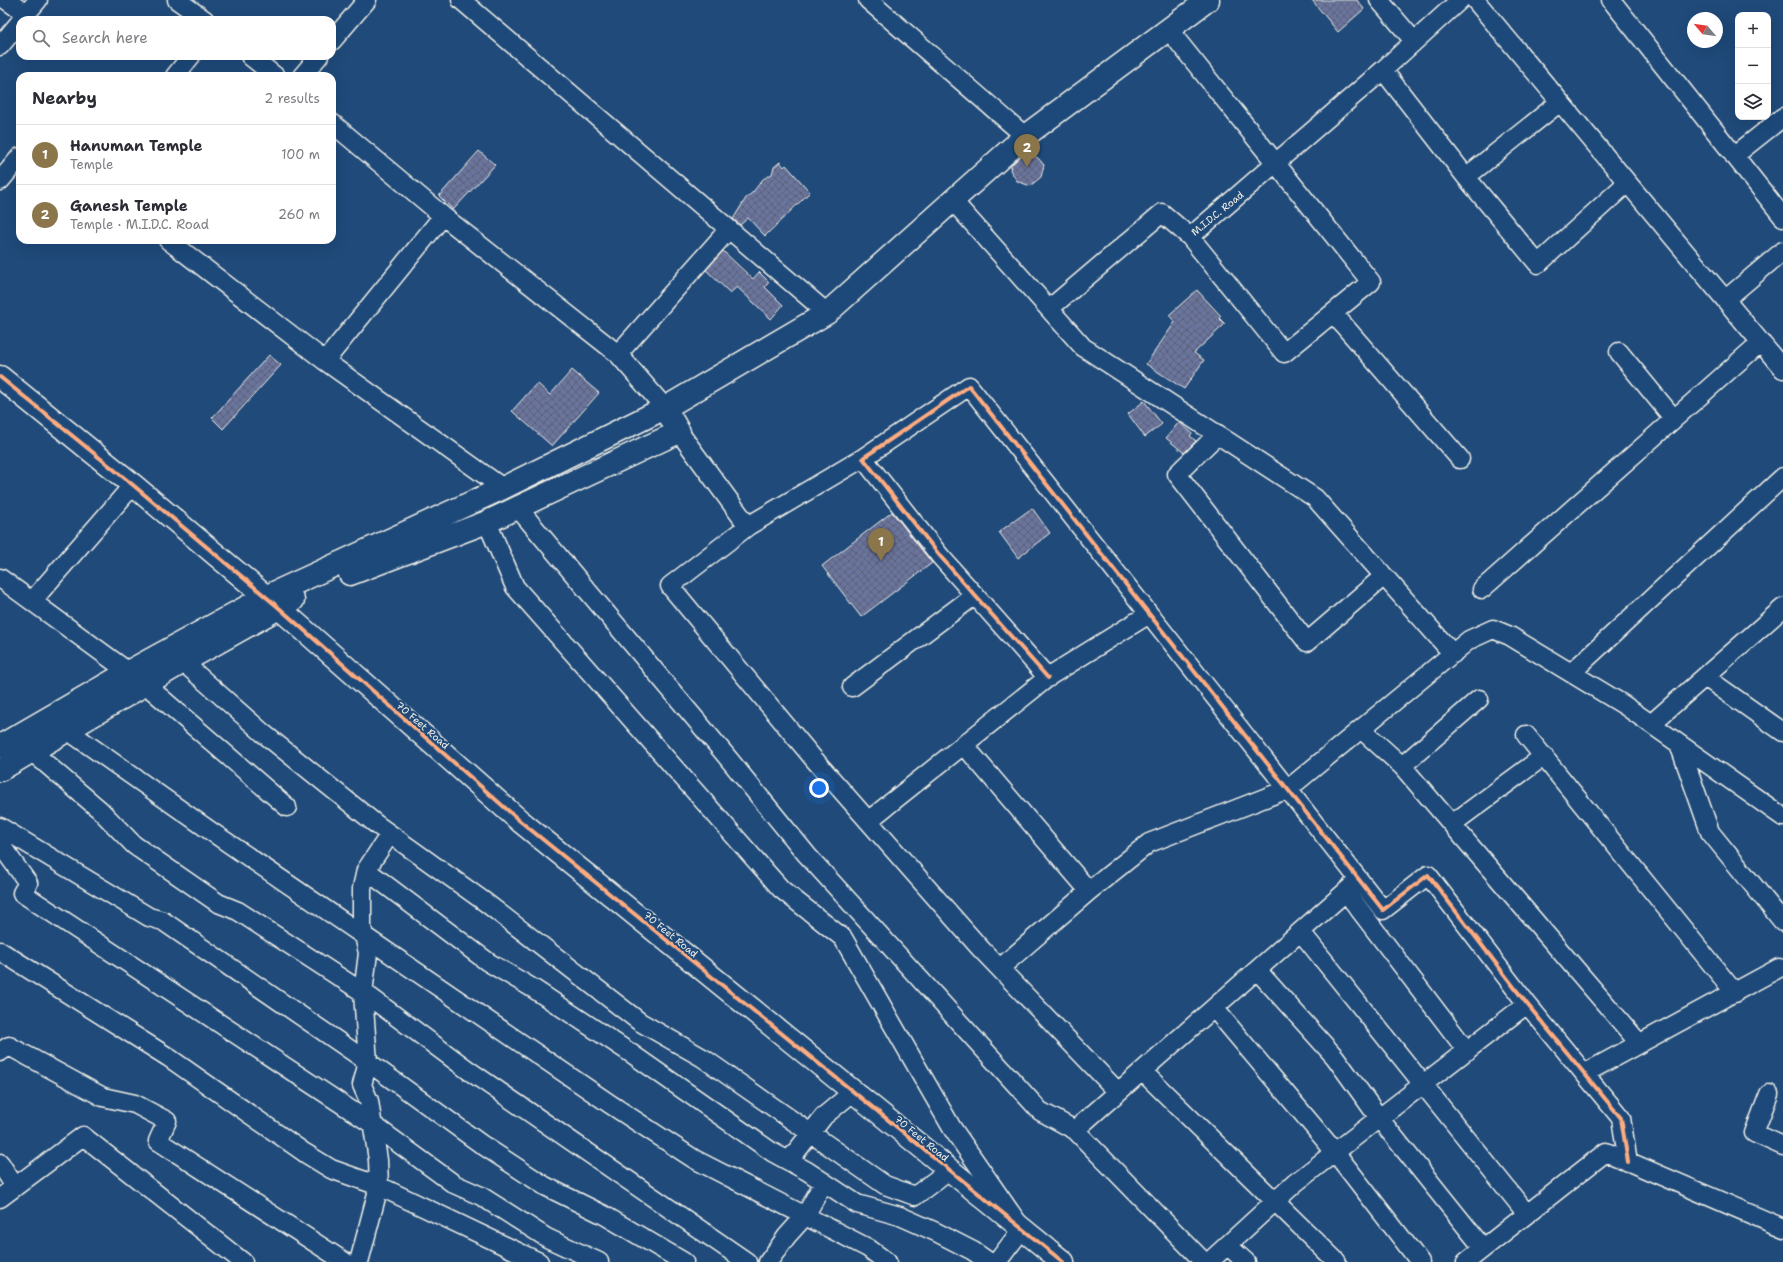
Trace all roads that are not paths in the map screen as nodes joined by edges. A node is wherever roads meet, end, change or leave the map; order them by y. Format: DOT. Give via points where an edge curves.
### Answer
graph roads {
  1 [pos="6,0"];
  2 [pos="38,0"];
  3 [pos="177,0"];
  4 [pos="367,0"];
  5 [pos="461,0"];
  6 [pos="868,0"];
  7 [pos="1208,0"];
  8 [pos="1379,0"];
  9 [pos="1460,0"];
  10 [pos="1474,0"];
  11 [pos="1616,2"];
  12 [pos="19,16"];
  13 [pos="25,16"];
  14 [pos="199,16"];
  15 [pos="16,26"];
  16 [pos="1168,29"];
  17 [pos="336,36"];
  18 [pos="1414,41"];
  19 [pos="0,46"];
  20 [pos="188,60"];
  21 [pos="255,60"];
  22 [pos="316,60"];
  23 [pos="1383,70"];
  24 [pos="178,72"];
  25 [pos="270,72"];
  26 [pos="305,72"];
  27 [pos="1560,102"];
  28 [pos="1783,117"];
  29 [pos="336,126"];
  30 [pos="1025,136"];
  31 [pos="1734,156"];
  32 [pos="16,162"];
  33 [pos="1276,164"];
  34 [pos="1466,177"];
  35 [pos="0,180"];
  36 [pos="1627,183"];
  37 [pos="953,201"];
  38 [pos="443,216"];
  39 [pos="1783,217"];
  40 [pos="729,229"];
  41 [pos="1190,237"];
  42 [pos="173,244"];
  43 [pos="1783,251"];
  44 [pos="1726,299"];
  45 [pos="1049,309"];
  46 [pos="827,313"];
  47 [pos="1333,313"];
  48 [pos="1761,342"];
  49 [pos="1619,352"];
  50 [pos="618,354"];
  51 [pos="325,361"];
  52 [pos="1783,369"];
  53 [pos="0,378"];
  54 [pos="665,408"];
  55 [pos="1674,419"];
  56 [pos="679,432"];
  57 [pos="1218,434"];
  58 [pos="863,458"];
  59 [pos="1460,459"];
  60 [pos="1783,477"];
  61 [pos="133,485"];
  62 [pos="503,488"];
  63 [pos="518,508"];
  64 [pos="487,522"];
  65 [pos="748,526"];
  66 [pos="1384,576"];
  67 [pos="0,578"];
  68 [pos="1482,589"];
  69 [pos="975,595"];
  70 [pos="32,601"];
  71 [pos="272,602"];
  72 [pos="1783,608"];
  73 [pos="1149,614"];
  74 [pos="1453,654"];
  75 [pos="184,662"];
  76 [pos="1571,673"];
  77 [pos="1705,677"];
  78 [pos="137,678"];
  79 [pos="1048,678"];
  80 [pos="852,687"];
  81 [pos="1479,699"];
  82 [pos="1651,724"];
  83 [pos="1361,729"];
  84 [pos="67,730"];
  85 [pos="1783,732"];
  86 [pos="1526,735"];
  87 [pos="1679,744"];
  88 [pos="964,745"];
  89 [pos="0,746"];
  90 [pos="31,751"];
  91 [pos="1544,756"];
  92 [pos="1402,766"];
  93 [pos="0,770"];
  94 [pos="1288,789"];
  95 [pos="287,807"];
  96 [pos="1781,812"];
  97 [pos="868,821"];
  98 [pos="1452,824"];
  99 [pos="0,827"];
  100 [pos="390,834"];
  101 [pos="0,844"];
  102 [pos="366,870"];
  103 [pos="1353,886"];
  104 [pos="1088,891"];
  105 [pos="1783,922"];
  106 [pos="1301,932"];
  107 [pos="364,936"];
  108 [pos="0,951"];
  109 [pos="1000,968"];
  110 [pos="1779,968"];
  111 [pos="1257,970"];
  112 [pos="363,993"];
  113 [pos="1735,993"];
  114 [pos="1527,1004"];
  115 [pos="1214,1008"];
  116 [pos="1639,1042"];
  117 [pos="1467,1051"];
  118 [pos="0,1052"];
  119 [pos="368,1062"];
  120 [pos="1142,1071"];
  121 [pos="1585,1073"];
  122 [pos="1422,1085"];
  123 [pos="853,1092"];
  124 [pos="1118,1092"];
  125 [pos="1769,1094"];
  126 [pos="1379,1118"];
  127 [pos="372,1124"];
  128 [pos="1075,1130"];
  129 [pos="812,1132"];
  130 [pos="1783,1146"];
  131 [pos="1335,1152"];
  132 [pos="789,1161"];
  133 [pos="1628,1162"];
  134 [pos="0,1163"];
  135 [pos="949,1170"];
  136 [pos="824,1182"];
  137 [pos="379,1186"];
  138 [pos="15,1187"];
  139 [pos="0,1198"];
  140 [pos="1275,1201"];
  141 [pos="1527,1214"];
  142 [pos="805,1216"];
  143 [pos="1783,1228"];
  144 [pos="1022,1229"];
  145 [pos="1227,1245"];
  146 [pos="1483,1248"];
  147 [pos="243,1262"];
  148 [pos="345,1262"];
  149 [pos="358,1262"];
  150 [pos="539,1262"];
  151 [pos="599,1262"];
  152 [pos="684,1262"];
  153 [pos="747,1262"];
  154 [pos="768,1262"];
  155 [pos="887,1262"];
  156 [pos="988,1262"];
  157 [pos="997,1262"];
  158 [pos="1062,1262"];
  159 [pos="1204,1262"];
  160 [pos="1209,1262"];
  161 [pos="1246,1262"];
  162 [pos="1337,1262"];
  163 [pos="1420,1262"];
  164 [pos="1466,1262"];
  1 -- 12 [label="street"];
  2 -- 13 [label="street"];
  3 -- 14 [label="street"];
  4 -- 17 [label="street"];
  5 -- 40 [label="street"];
  6 -- 30 [label="street"];
  7 -- 16 [label="main road"];
  8 -- 18 [label="street"];
  9 -- 18 [label="street, M.I.D.C. Road"];
  10 -- 27 [label="street"];
  11 -- 31 [label="street"];
  15 -- 19 [label="street"];
  16 -- 30 [label="main road"];
  16 -- 33 [label="street"];
  18 -- 23 [label="street, M.I.D.C. Road"];
  20 -- 24 [label="street"];
  21 -- 25 [label="street"];
  22 -- 26 [label="street"];
  23 -- 33 [label="street, M.I.D.C. Road"];
  23 -- 34 [label="street"];
  27 -- 34 [label="street"];
  27 -- 36 [label="street"];
  28 -- 31 [label="street"];
  29 -- 38 [label="street"];
  30 -- 37 [label="main road"];
  31 -- 39 [label="street"];
  32 -- 35 [label="street"];
  33 -- 41 [label="street, M.I.D.C. Road"];
  33 -- 47 [label="street" via="1371,282"];
  34 -- 36 [label="street" via="1538,264"];
  36 -- 44 [label="street"];
  37 -- 45 [label="street"];
  37 -- 46 [label="main road"];
  38 -- 50 [label="street"];
  38 -- 51 [label="street"];
  40 -- 46 [label="street"];
  40 -- 50 [label="street"];
  41 -- 45 [label="street, M.I.D.C. Road" via="1162,213"];
  41 -- 47 [label="street" via="1284,353"];
  42 -- 51 [label="street"];
  43 -- 44 [label="street"];
  44 -- 48 [label="street"];
  45 -- 57 [label="street" via="1083,347"];
  46 -- 54 [label="main road"];
  47 -- 59 [label="street"];
  48 -- 52 [label="street"];
  48 -- 55 [label="street"];
  49 -- 55 [label="street"];
  50 -- 54 [label="street"];
  51 -- 62 [label="street"];
  53 -- 61 [label="main road, 70 Feet Road"];
  54 -- 56 [label="main road"];
  54 -- 62 [label="main road"];
  55 -- 68 [label="street"];
  56 -- 63 [label="main road"];
  56 -- 65 [label="street"];
  57 -- 66 [label="street" via="1315,498"];
  57 -- 66 [label="street" via="1177,474 1307,642"];
  58 -- 65 [label="street"];
  58 -- 69 [label="street" via="940,556"];
  58 -- 73 [label="street" via="969,386"];
  60 -- 76 [label="street"];
  61 -- 70 [label="street"];
  61 -- 71 [label="main road, 70 Feet Road"];
  62 -- 71 [label="main road"];
  63 -- 64 [label="main road"];
  63 -- 128 [label="street" via="806,855 1040,1111"];
  64 -- 71 [label="main road"];
  64 -- 144 [label="street" via="515,587 781,889 843,938 952,1128"];
  65 -- 97 [label="street" via="670,586 812,758"];
  66 -- 74 [label="street"];
  67 -- 70 [label="street"];
  69 -- 79 [label="street"];
  69 -- 80 [label="street"];
  70 -- 78 [label="street"];
  71 -- 75 [label="main road"];
  71 -- 78 [label="main road"];
  71 -- 123 [label="main road, 70 Feet Road" via="520,821"];
  72 -- 77 [label="street"];
  73 -- 79 [label="street"];
  73 -- 94 [label="street"];
  74 -- 76 [label="street" via="1469,640 1493,629 1510,636"];
  74 -- 83 [label="street"];
  75 -- 78 [label="main road"];
  75 -- 100 [label="street" via="263,733"];
  76 -- 82 [label="street"];
  77 -- 82 [label="street"];
  77 -- 85 [label="street"];
  78 -- 84 [label="main road"];
  78 -- 89 [label="main road"];
  78 -- 95 [label="street"];
  79 -- 88 [label="street"];
  81 -- 92 [label="street"];
  82 -- 87 [label="street"];
  83 -- 92 [label="street"];
  83 -- 94 [label="street"];
  84 -- 90 [label="main road"];
  84 -- 107 [label="street"];
  86 -- 91 [label="street"];
  87 -- 96 [label="street"];
  87 -- 105 [label="street" via="1710,832"];
  88 -- 97 [label="street"];
  88 -- 104 [label="street"];
  90 -- 93 [label="main road"];
  90 -- 112 [label="street" via="100,810 134,845 218,903 238,911"];
  91 -- 98 [label="street"];
  91 -- 113 [label="street"];
  92 -- 98 [label="street"];
  94 -- 103 [label="street"];
  94 -- 104 [label="street" via="1149,843"];
  97 -- 109 [label="street"];
  98 -- 116 [label="street"];
  99 -- 119 [label="street" via="149,917 163,921"];
  100 -- 102 [label="street"];
  100 -- 129 [label="street" via="485,902 640,1022 703,1058"];
  101 -- 127 [label="street" via="28,882 22,893"];
  102 -- 107 [label="street" via="362,888"];
  102 -- 132 [label="street" via="488,962 534,989 772,1152"];
  103 -- 106 [label="street"];
  103 -- 114 [label="street" via="1383,910 1428,875"];
  103 -- 117 [label="street"];
  104 -- 109 [label="street"];
  106 -- 111 [label="street"];
  106 -- 122 [label="street"];
  107 -- 112 [label="street" via="368,953"];
  107 -- 142 [label="street" via="694,1159"];
  108 -- 137 [label="street" via="168,1057 305,1153 331,1169"];
  109 -- 124 [label="street"];
  110 -- 113 [label="street"];
  111 -- 115 [label="street"];
  111 -- 126 [label="street" via="1335,1057"];
  112 -- 119 [label="street"];
  112 -- 153 [label="street" via="546,1125"];
  113 -- 116 [label="street"];
  114 -- 117 [label="street"];
  114 -- 121 [label="street"];
  115 -- 120 [label="street"];
  115 -- 131 [label="street"];
  116 -- 121 [label="street"];
  117 -- 122 [label="street"];
  118 -- 148 [label="street" via="9,1046 103,1097 135,1104 167,1121 158,1141"];
  119 -- 127 [label="street" via="362,1085 369,1101"];
  119 -- 152 [label="street" via="481,1144 545,1186 604,1215"];
  120 -- 124 [label="street"];
  120 -- 140 [label="street"];
  121 -- 133 [label="street" via="1621,1118"];
  122 -- 126 [label="street"];
  122 -- 141 [label="street"];
  123 -- 129 [label="street" via="824,1116"];
  123 -- 135 [label="main road, 70 Feet Road"];
  124 -- 128 [label="street"];
  125 -- 130 [label="street" via="1754,1133"];
  126 -- 131 [label="street"];
  126 -- 146 [label="street"];
  127 -- 137 [label="street"];
  127 -- 151 [label="street" via="454,1184 481,1196 546,1238"];
  128 -- 159 [label="street"];
  129 -- 132 [label="street"];
  129 -- 135 [label="street" via="885,1185 915,1196"];
  131 -- 140 [label="street"];
  131 -- 163 [label="street"];
  132 -- 136 [label="street"];
  133 -- 141 [label="street" via="1606,1152"];
  133 -- 143 [label="street"];
  134 -- 138 [label="street"];
  135 -- 144 [label="main road, 70 Feet Road"];
  136 -- 142 [label="street"];
  136 -- 156 [label="street" via="858,1204 900,1216 936,1232 973,1251"];
  137 -- 149 [label="street"];
  137 -- 150 [label="street"];
  138 -- 139 [label="street"];
  138 -- 147 [label="street" via="83,1136"];
  140 -- 145 [label="street"];
  140 -- 162 [label="street"];
  141 -- 146 [label="street"];
  142 -- 154 [label="street"];
  142 -- 155 [label="street" via="868,1248"];
  144 -- 157 [label="street"];
  144 -- 158 [label="main road, 70 Feet Road"];
  145 -- 160 [label="street"];
  145 -- 161 [label="street"];
  146 -- 164 [label="street"];
}
